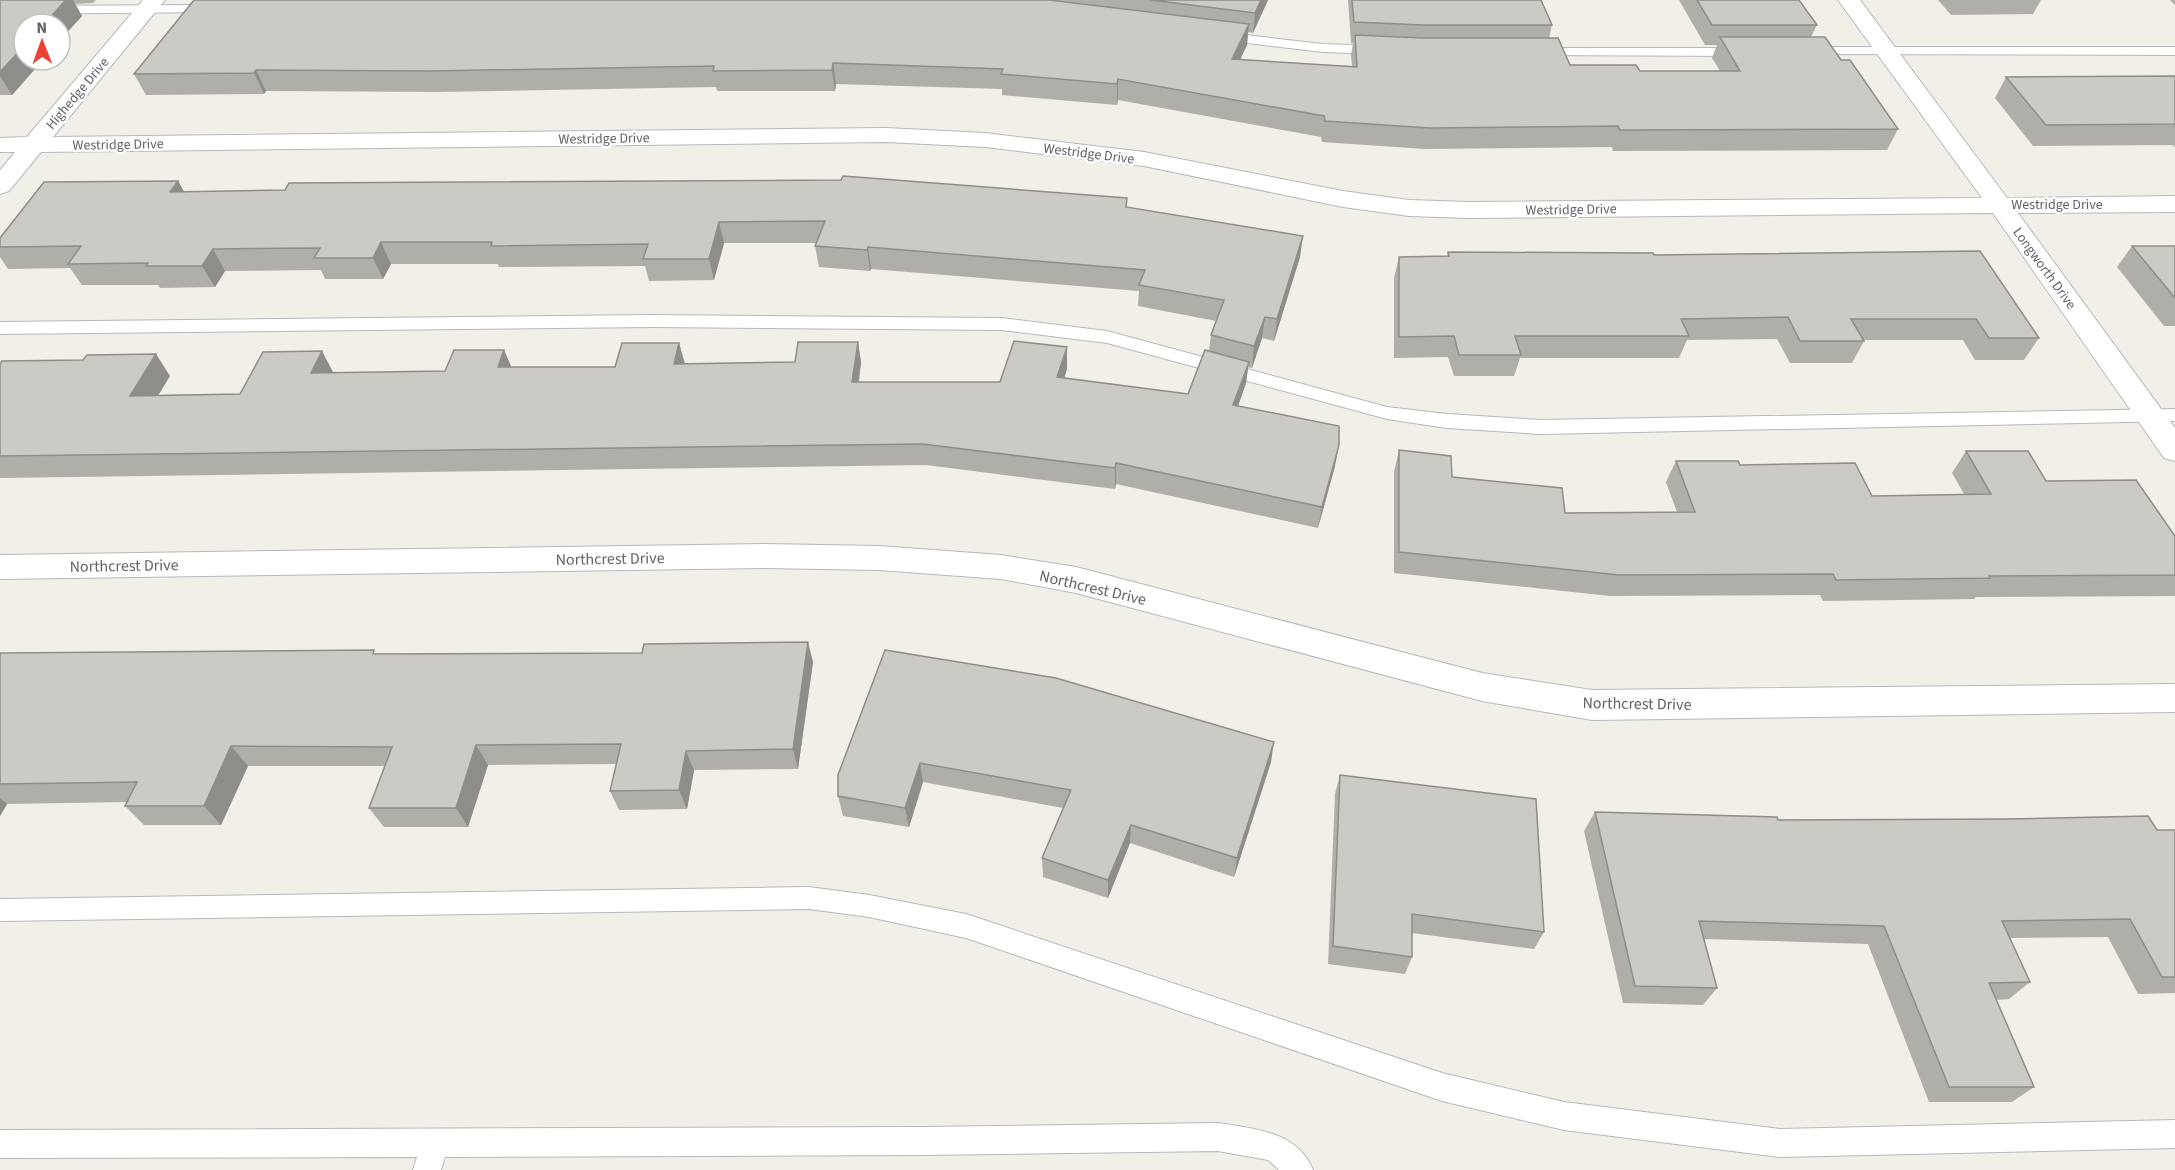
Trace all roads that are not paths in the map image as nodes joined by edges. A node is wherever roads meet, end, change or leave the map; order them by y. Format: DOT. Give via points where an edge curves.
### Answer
graph roads {
  1 [pos="1849,0"];
  2 [pos="150,5"];
  3 [pos="227,9"];
  4 [pos="0,10"];
  5 [pos="1208,35"];
  6 [pos="1886,50"];
  7 [pos="1395,51"];
  8 [pos="1758,51"];
  9 [pos="1793,51"];
  10 [pos="2175,51"];
  11 [pos="1524,52"];
  12 [pos="0,145"];
  13 [pos="33,145"];
  14 [pos="0,186"];
  15 [pos="1999,204"];
  16 [pos="2175,204"];
  17 [pos="0,328"];
  18 [pos="2149,414"];
  19 [pos="2175,415"];
  20 [pos="2175,450"];
  21 [pos="0,567"];
  22 [pos="2175,698"];
  23 [pos="0,910"];
  24 [pos="2175,1134"];
  25 [pos="435,1142"];
  26 [pos="0,1144"];
  27 [pos="427,1170"];
  28 [pos="1299,1170"];
  1 -- 6 [label="street, Longworth Drive"];
  2 -- 3 [label="lane"];
  2 -- 4 [label="lane"];
  2 -- 13 [label="street, Highedge Drive"];
  5 -- 7 [label="lane" via="1323,48"];
  6 -- 9 [label="lane"];
  6 -- 10 [label="lane"];
  6 -- 15 [label="street, Longworth Drive"];
  8 -- 11 [label="lane"];
  12 -- 13 [label="street, Westridge Drive"];
  13 -- 14 [label="street, Highedge Drive"];
  13 -- 15 [label="street, Westridge Drive" via="886,135 985,140 1144,159 1343,199 1409,208"];
  15 -- 16 [label="street, Westridge Drive"];
  15 -- 18 [label="street, Longworth Drive"];
  17 -- 18 [label="lane" via="652,321 1001,324 1107,337 1387,413 1447,421 1541,427"];
  18 -- 19 [label="lane"];
  18 -- 20 [label="street, Longworth Drive"];
  21 -- 22 [label="street, Northcrest Drive" via="765,556 879,558 1001,567 1076,580 1482,687 1592,705"];
  23 -- 24 [label="lane" via="809,898 966,926 1443,1087 1564,1116 1780,1143"];
  25 -- 26 [label="lane"];
  25 -- 27 [label="lane"];
  25 -- 28 [label="lane" via="1218,1137 1275,1147"];
}
